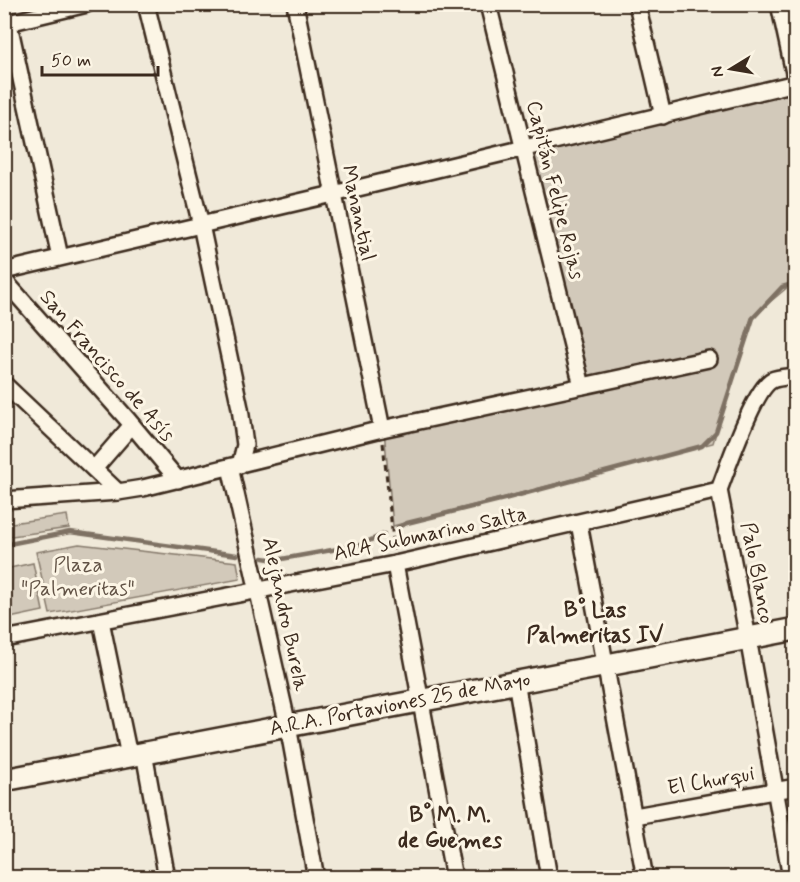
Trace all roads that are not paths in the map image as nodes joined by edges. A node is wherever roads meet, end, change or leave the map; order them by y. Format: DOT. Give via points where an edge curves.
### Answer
graph roads {
  1 [pos="87,4"];
  2 [pos="146,4"];
  3 [pos="294,4"];
  4 [pos="488,4"];
  5 [pos="637,4"];
  6 [pos="779,4"];
  7 [pos="7,24"];
  8 [pos="795,82"];
  9 [pos="663,116"];
  10 [pos="522,149"];
  11 [pos="333,195"];
  12 [pos="201,225"];
  13 [pos="60,257"];
  14 [pos="4,271"];
  15 [pos="4,280"];
  16 [pos="709,358"];
  17 [pos="795,376"];
  18 [pos="4,384"];
  19 [pos="582,386"];
  20 [pos="132,425"];
  21 [pos="382,429"];
  22 [pos="235,466"];
  23 [pos="94,469"];
  24 [pos="178,480"];
  25 [pos="719,490"];
  26 [pos="118,492"];
  27 [pos="4,500"];
  28 [pos="579,523"];
  29 [pos="395,564"];
  30 [pos="258,591"];
  31 [pos="101,621"];
  32 [pos="795,628"];
  33 [pos="748,638"];
  34 [pos="4,639"];
  35 [pos="606,664"];
  36 [pos="516,681"];
  37 [pos="423,701"];
  38 [pos="288,726"];
  39 [pos="136,755"];
  40 [pos="4,780"];
  41 [pos="795,787"];
  42 [pos="774,791"];
  43 [pos="635,816"];
  44 [pos="167,878"];
  45 [pos="316,878"];
  46 [pos="454,878"];
  47 [pos="549,878"];
  48 [pos="645,878"];
  49 [pos="791,878"];
  1 -- 7 [label="street"];
  2 -- 12 [label="street"];
  3 -- 11 [label="street, Manantial"];
  4 -- 10 [label="street, Capitán Felipe Rojas"];
  5 -- 9 [label="street"];
  6 -- 8 [label="street"];
  7 -- 13 [label="street"];
  8 -- 9 [label="street"];
  9 -- 10 [label="street"];
  10 -- 11 [label="street"];
  10 -- 19 [label="street, Capitán Felipe Rojas"];
  11 -- 12 [label="street"];
  11 -- 21 [label="street, Manantial"];
  12 -- 13 [label="street"];
  12 -- 22 [label="street" via="240,408 245,445"];
  13 -- 14 [label="street"];
  15 -- 20 [label="street, San Francisco de Asís"];
  16 -- 19 [label="street"];
  17 -- 25 [label="street" via="772,381 763,389"];
  18 -- 23 [label="street"];
  19 -- 21 [label="street"];
  20 -- 23 [label="street"];
  20 -- 24 [label="street, San Francisco de Asís"];
  21 -- 22 [label="street"];
  22 -- 24 [label="street"];
  22 -- 30 [label="street, Alejandro Burela"];
  23 -- 26 [label="street"];
  24 -- 26 [label="street"];
  25 -- 28 [label="street, ARA Submarino Salta"];
  25 -- 33 [label="street, Palo Blanco"];
  26 -- 27 [label="street"];
  28 -- 29 [label="street, ARA Submarino Salta"];
  28 -- 35 [label="street"];
  29 -- 30 [label="street, ARA Submarino Salta"];
  29 -- 37 [label="street"];
  30 -- 31 [label="street, ARA Submarino Salta"];
  30 -- 38 [label="street, Alejandro Burela"];
  31 -- 34 [label="street, ARA Submarino Salta"];
  31 -- 39 [label="street"];
  32 -- 33 [label="street, A.R.A. Portaviones 25 de Mayo"];
  33 -- 35 [label="street, A.R.A. Portaviones 25 de Mayo"];
  33 -- 42 [label="street, Palo Blanco"];
  35 -- 36 [label="street, A.R.A. Portaviones 25 de Mayo"];
  35 -- 43 [label="street"];
  36 -- 37 [label="street, A.R.A. Portaviones 25 de Mayo"];
  36 -- 47 [label="street"];
  37 -- 38 [label="street, A.R.A. Portaviones 25 de Mayo"];
  37 -- 46 [label="street"];
  38 -- 39 [label="street, A.R.A. Portaviones 25 de Mayo"];
  38 -- 45 [label="street, Alejandro Burela"];
  39 -- 40 [label="street, A.R.A. Portaviones 25 de Mayo"];
  39 -- 44 [label="street"];
  41 -- 42 [label="street, El Churqui"];
  42 -- 43 [label="street, El Churqui"];
  42 -- 49 [label="street, Palo Blanco"];
  43 -- 48 [label="street"];
}
